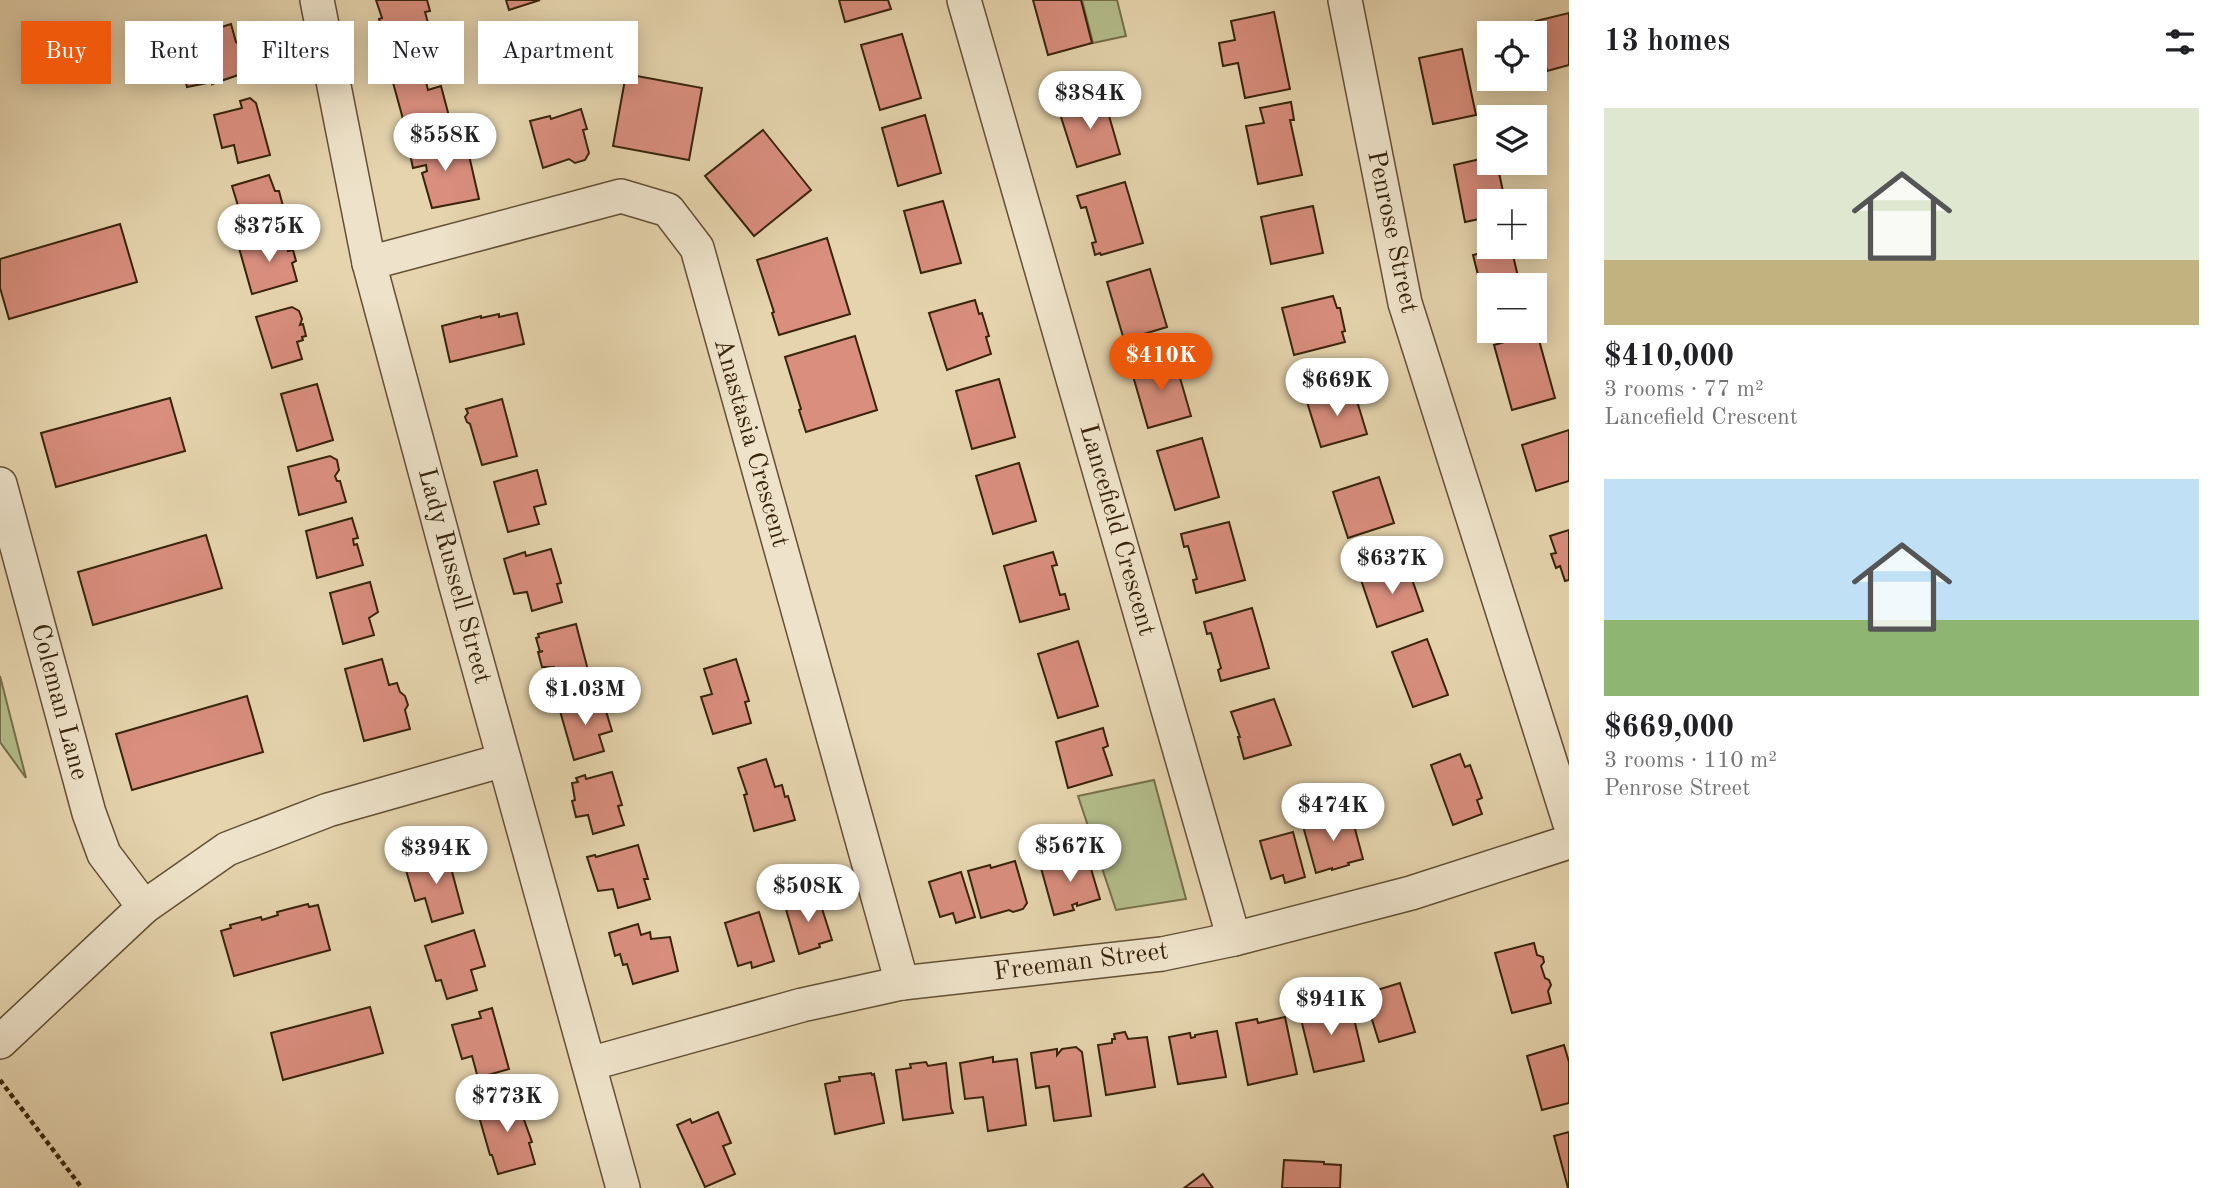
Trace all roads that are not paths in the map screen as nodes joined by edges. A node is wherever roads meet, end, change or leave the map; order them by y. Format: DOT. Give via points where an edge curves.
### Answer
graph roads {
  1 [pos="317,0"];
  2 [pos="964,0"];
  3 [pos="1345,0"];
  4 [pos="369,263"];
  5 [pos="0,484"];
  6 [pos="504,760"];
  7 [pos="1569,821"];
  8 [pos="1569,842"];
  9 [pos="144,907"];
  10 [pos="1234,939"];
  11 [pos="902,983"];
  12 [pos="0,1042"];
  13 [pos="589,1064"];
  14 [pos="623,1188"];
  1 -- 4 [label="street, Lady Russell Street"];
  2 -- 10 [label="street, Lancefield Crescent"];
  3 -- 7 [label="street, Penrose Street" via="1405,303"];
  4 -- 6 [label="street, Lady Russell Street"];
  4 -- 11 [label="street, Anastasia Crescent" via="621,197 668,210 697,248"];
  5 -- 9 [label="street, Coleman Lane" via="89,813 104,854"];
  6 -- 9 [label="street" via="328,810 227,849"];
  6 -- 13 [label="street, Lady Russell Street"];
  8 -- 10 [label="street, Freeman Street" via="1411,893"];
  9 -- 12 [label="street"];
  10 -- 11 [label="street, Freeman Street" via="1162,954"];
  11 -- 13 [label="street, Freeman Street" via="802,1005"];
  13 -- 14 [label="street, Lady Russell Street"];
}
